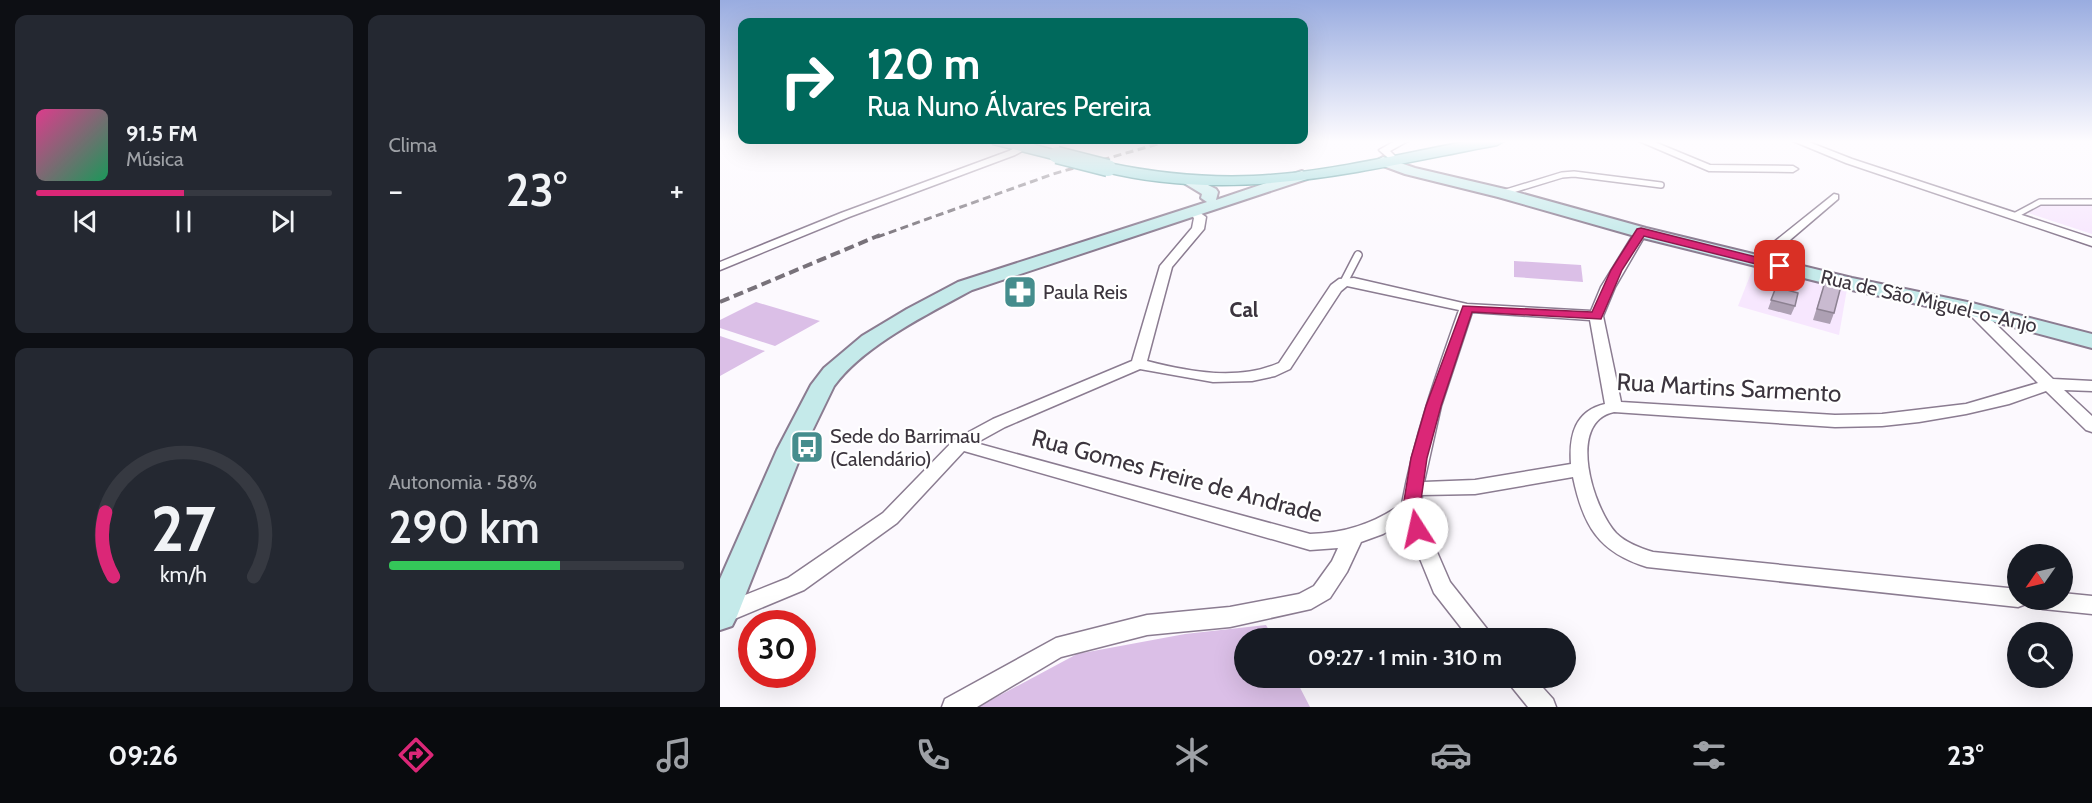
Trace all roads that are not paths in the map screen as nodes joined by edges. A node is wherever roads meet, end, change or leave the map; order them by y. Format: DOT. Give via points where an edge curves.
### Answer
graph roads {
  1 [pos="951,174"];
  2 [pos="1138,174"];
  3 [pos="1313,174"];
  4 [pos="1421,174"];
  5 [pos="1888,174"];
  6 [pos="1302,176"];
  7 [pos="1187,180"];
  8 [pos="1253,181"];
  9 [pos="1233,182"];
  10 [pos="1661,184"];
  11 [pos="1503,193"];
  12 [pos="1244,196"];
  13 [pos="1834,197"];
  14 [pos="2092,202"];
  15 [pos="1202,206"];
  16 [pos="2014,216"];
  17 [pos="1641,232"];
  18 [pos="2092,242"];
  19 [pos="1358,255"];
  20 [pos="1758,261"];
  21 [pos="720,266"];
  22 [pos="1344,282"];
  23 [pos="1467,308"];
  24 [pos="1972,309"];
  25 [pos="1596,316"];
  26 [pos="2020,321"];
  27 [pos="1996,330"];
  28 [pos="2092,341"];
  29 [pos="1139,364"];
  30 [pos="2050,384"];
  31 [pos="2092,386"];
  32 [pos="1614,407"];
  33 [pos="2092,426"];
  34 [pos="960,444"];
  35 [pos="1580,469"];
  36 [pos="1413,488"];
  37 [pos="1412,507"];
  38 [pos="1352,539"];
  39 [pos="2007,596"];
  40 [pos="2073,602"];
  41 [pos="2092,604"];
  42 [pos="721,615"];
  43 [pos="1475,628"];
  44 [pos="1528,688"];
  45 [pos="954,707"];
  46 [pos="1544,707"];
  1 -- 21 [label="street"];
  2 -- 7 [label="main road, bridge"];
  3 -- 6 [label="main road"];
  4 -- 11 [label="main road, Rua de São Miguel-o-Anjo"];
  5 -- 16 [label="street"];
  6 -- 8 [label="main road"];
  6 -- 12 [label="main road"];
  7 -- 9 [label="main road"];
  7 -- 15 [label="main road" via="1210,192"];
  8 -- 9 [label="main road"];
  8 -- 12 [label="main road" via="1254,188"];
  9 -- 15 [label="main road"];
  10 -- 11 [label="lane" via="1574,174"];
  11 -- 17 [label="main road, Rua de São Miguel-o-Anjo"];
  12 -- 15 [label="main road"];
  13 -- 20 [label="street"];
  14 -- 16 [label="lane" via="2040,202"];
  15 -- 29 [label="street" via="1198,229 1166,266"];
  15 -- 42 [label="main road" via="965,286 870,341 848,359 823,385 810,407"];
  16 -- 18 [label="street"];
  17 -- 20 [label="main road, Rua de São Miguel-o-Anjo"];
  17 -- 25 [label="street" via="1612,278"];
  19 -- 22 [label="lane"];
  20 -- 24 [label="main road, Rua de São Miguel-o-Anjo"];
  22 -- 23 [label="street"];
  22 -- 29 [label="street" via="1336,288 1285,366 1278,370 1248,377 1208,376"];
  23 -- 25 [label="street"];
  23 -- 36 [label="street" via="1433,406"];
  24 -- 26 [label="main road, Rua de São Miguel-o-Anjo"];
  24 -- 27 [label="street"];
  25 -- 32 [label="street"];
  26 -- 27 [label="street" via="2003,323"];
  26 -- 28 [label="main road, Rua de São Miguel-o-Anjo"];
  27 -- 30 [label="street"];
  29 -- 34 [label="street" via="999,423"];
  30 -- 31 [label="street"];
  30 -- 32 [label="street, Rua Martins Sarmento" via="1966,409 1882,420 1835,421"];
  30 -- 33 [label="street"];
  32 -- 35 [label="street, Rua Martins Sarmento" via="1600,410 1583,427"];
  34 -- 38 [label="street, Rua Gomes Freire de Andrade" via="1310,542"];
  34 -- 42 [label="street" via="890,518 795,584"];
  35 -- 36 [label="street" via="1474,487"];
  35 -- 39 [label="street, Rua Martins Sarmento" via="1599,523 1620,548 1636,556"];
  36 -- 37 [label="street"];
  37 -- 38 [label="street, Rua Gomes Freire de Andrade"];
  37 -- 43 [label="street" via="1417,529 1442,587"];
  38 -- 45 [label="street" via="1322,592 1303,602 1230,617 1147,625 1056,648"];
  40 -- 41 [label="street"];
  44 -- 46 [label="street"];
}
